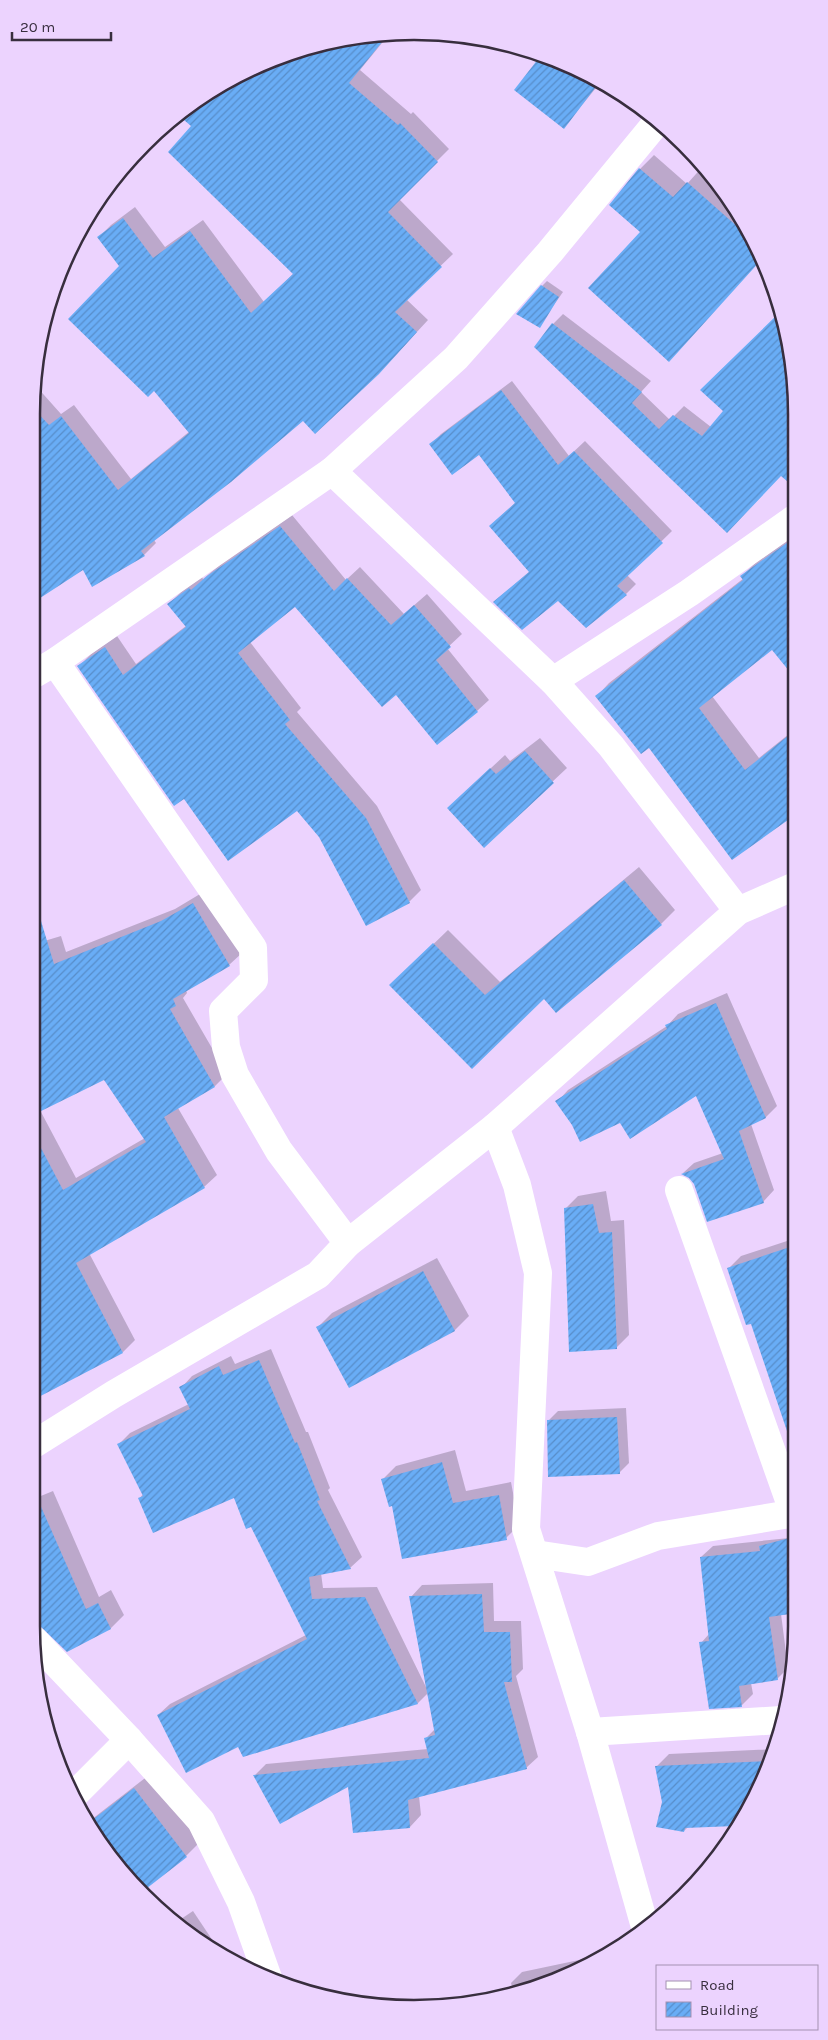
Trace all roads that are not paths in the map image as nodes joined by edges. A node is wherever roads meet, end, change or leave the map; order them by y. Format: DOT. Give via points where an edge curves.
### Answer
graph roads {
  1 [pos="653,127"];
  2 [pos="332,470"];
  3 [pos="788,523"];
  4 [pos="55,662"];
  5 [pos="40,671"];
  6 [pos="553,681"];
  7 [pos="788,889"];
  8 [pos="738,911"];
  9 [pos="494,1127"];
  10 [pos="679,1190"];
  11 [pos="348,1243"];
  12 [pos="40,1440"];
  13 [pos="788,1494"];
  14 [pos="788,1514"];
  15 [pos="535,1554"];
  16 [pos="41,1647"];
  17 [pos="776,1720"];
  18 [pos="590,1732"];
  19 [pos="129,1740"];
  20 [pos="79,1790"];
  21 [pos="644,1922"];
  22 [pos="265,1969"];
  1 -- 2 [label="street" via="550,252 456,358"];
  2 -- 4 [label="street"];
  2 -- 6 [label="street"];
  3 -- 6 [label="street" via="690,593"];
  4 -- 5 [label="street"];
  4 -- 11 [label="street" via="253,948 254,980 223,1011 226,1047 236,1075 279,1151"];
  6 -- 8 [label="street" via="611,746"];
  7 -- 8 [label="street"];
  8 -- 9 [label="street"];
  9 -- 11 [label="street"];
  9 -- 15 [label="street" via="517,1184 538,1273 526,1530"];
  10 -- 13 [label="street"];
  11 -- 12 [label="street" via="318,1275"];
  14 -- 15 [label="street" via="658,1536 588,1562"];
  15 -- 18 [label="street"];
  16 -- 19 [label="street"];
  17 -- 18 [label="street"];
  18 -- 21 [label="street"];
  19 -- 20 [label="street"];
  19 -- 22 [label="street" via="201,1821 241,1902"];
}
